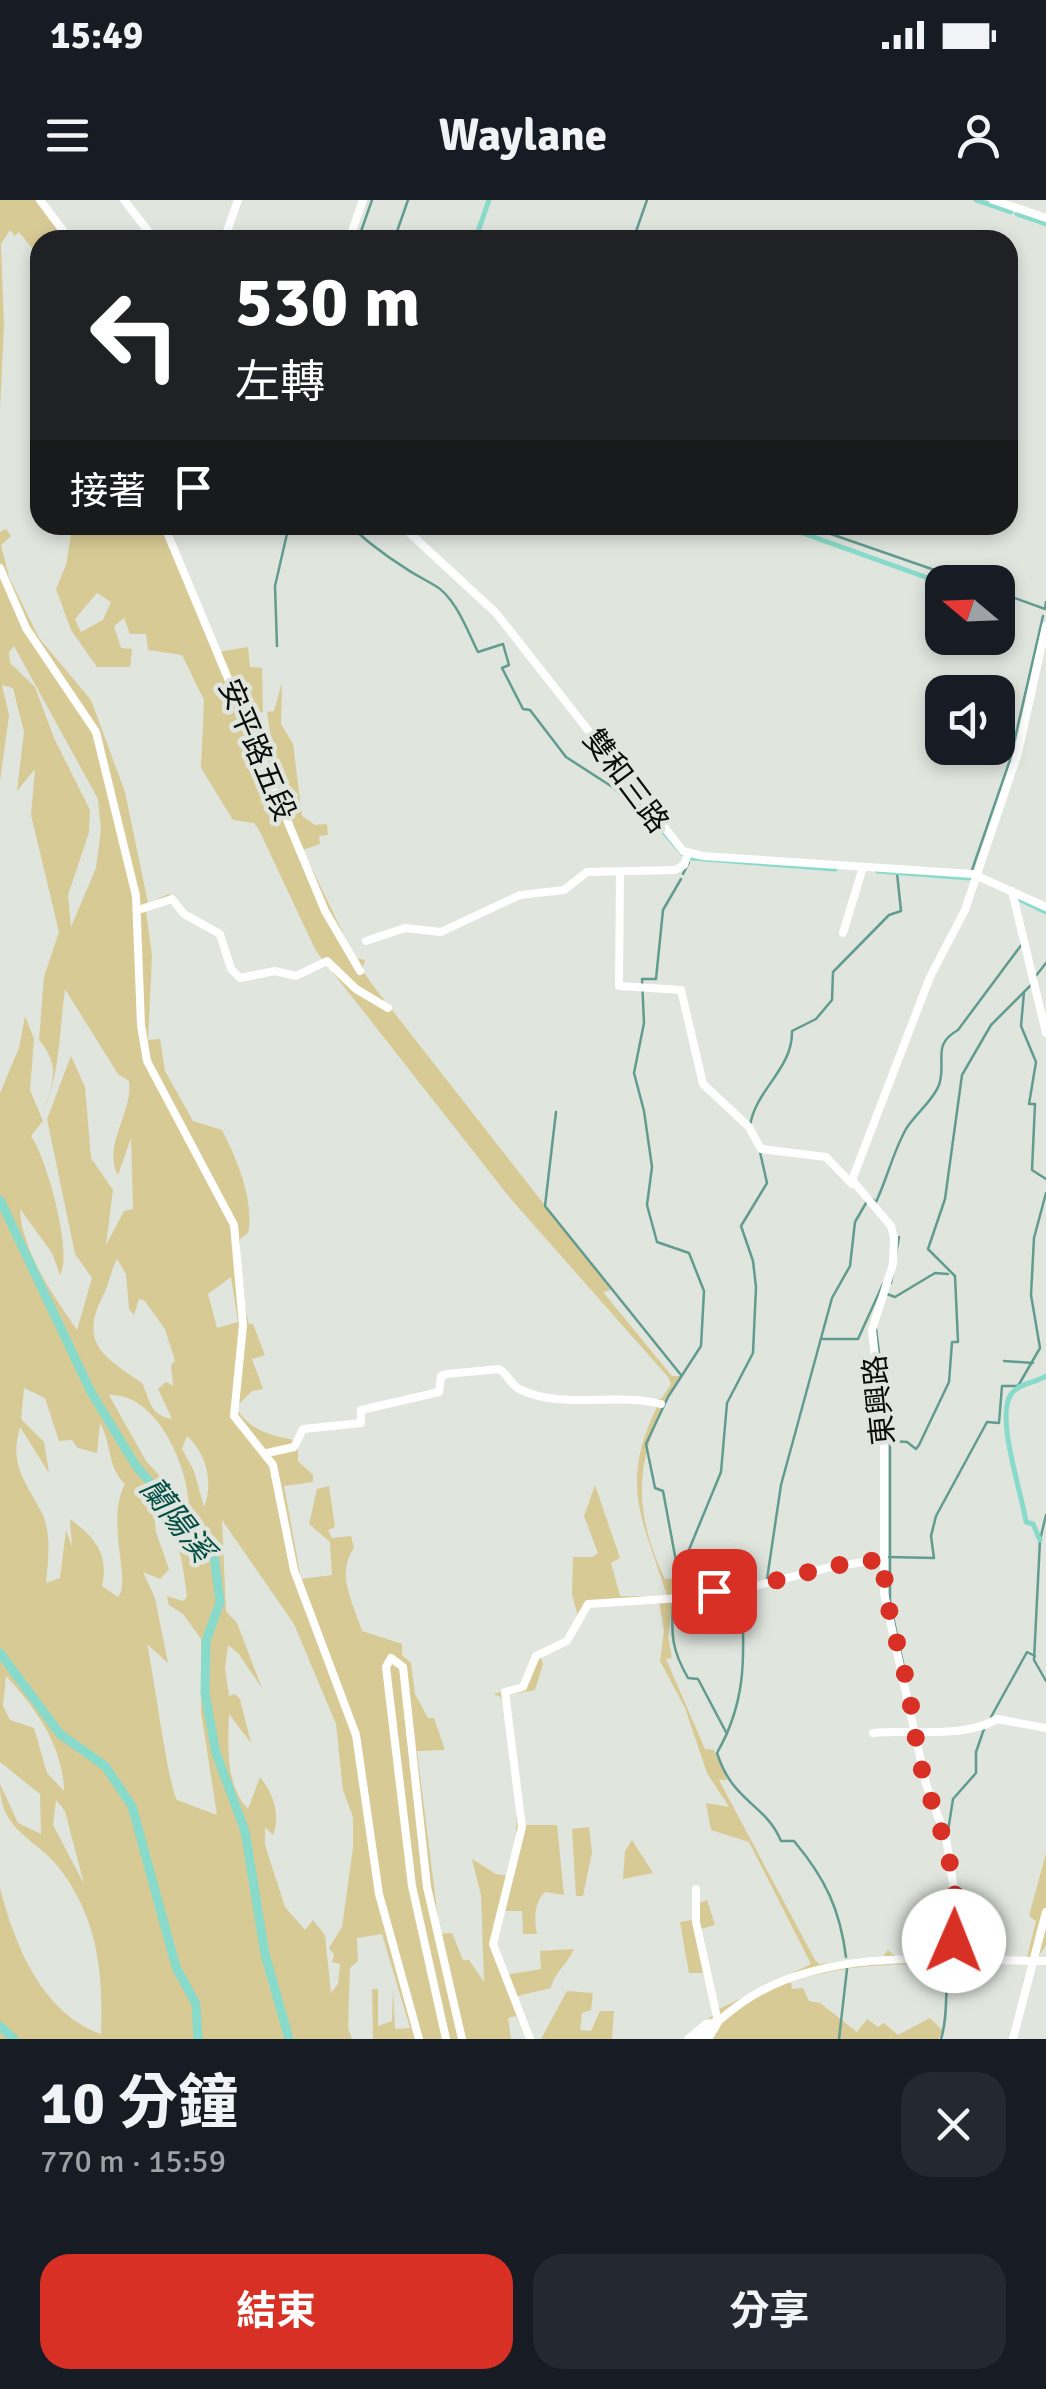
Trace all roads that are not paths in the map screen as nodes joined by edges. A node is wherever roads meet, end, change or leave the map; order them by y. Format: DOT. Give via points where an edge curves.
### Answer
graph roads {
  1 [pos="40,200"];
  2 [pos="124,200"];
  3 [pos="238,200"];
  4 [pos="363,200"];
  5 [pos="994,200"];
  6 [pos="1046,218"];
  7 [pos="62,230"];
  8 [pos="146,230"];
  9 [pos="228,230"];
  10 [pos="352,230"];
  11 [pos="168,535"];
  12 [pos="412,535"];
  13 [pos="0,568"];
  14 [pos="1046,626"];
  15 [pos="687,856"];
  16 [pos="862,870"];
  17 [pos="620,872"];
  18 [pos="973,878"];
  19 [pos="1013,895"];
  20 [pos="1046,908"];
  21 [pos="138,910"];
  22 [pos="844,934"];
  23 [pos="366,940"];
  24 [pos="360,971"];
  25 [pos="388,1008"];
  26 [pos="1046,1033"];
  27 [pos="852,1184"];
  28 [pos="661,1404"];
  29 [pos="267,1452"];
  30 [pos="884,1559"];
  31 [pos="1046,1728"];
  32 [pos="913,1729"];
  33 [pos="873,1734"];
  34 [pos="696,1889"];
  35 [pos="1046,1912"];
  36 [pos="951,1961"];
  37 [pos="1032,1961"];
  38 [pos="1046,1961"];
  39 [pos="718,2022"];
  40 [pos="709,2034"];
  41 [pos="419,2039"];
  42 [pos="446,2039"];
  43 [pos="462,2039"];
  44 [pos="530,2039"];
  45 [pos="688,2039"];
  46 [pos="698,2039"];
  47 [pos="1013,2039"];
  1 -- 7 [label="street"];
  2 -- 8 [label="street"];
  3 -- 9 [label="street"];
  4 -- 10 [label="street"];
  5 -- 6 [label="street"];
  11 -- 24 [label="street, 安平路五段" via="318,894"];
  12 -- 15 [label="street, 雙和三路" via="496,612"];
  13 -- 21 [label="street" via="38,650 96,732"];
  14 -- 18 [label="street" via="1018,753"];
  15 -- 16 [label="street, 雙和三路"];
  15 -- 17 [label="street" via="675,870"];
  16 -- 18 [label="street, 雙和三路"];
  16 -- 22 [label="street"];
  17 -- 23 [label="street" via="587,872 564,890 520,895 441,932 405,928"];
  17 -- 27 [label="street" via="619,986 681,990 703,1084 749,1127 761,1149 826,1157"];
  18 -- 19 [label="street, 雙和三路"];
  18 -- 27 [label="street"];
  19 -- 20 [label="street, 雙和三路"];
  19 -- 26 [label="street"];
  21 -- 25 [label="street" via="172,898 184,914 220,934 240,978 275,971 296,976 327,961"];
  21 -- 29 [label="street" via="143,1047 234,1225 243,1325 232,1410"];
  27 -- 30 [label="street, 東興路" via="886,1218 894,1238 893,1264 872,1330 884,1438"];
  28 -- 29 [label="street" via="550,1398 518,1389 500,1369 442,1375 439,1392 361,1410 361,1423 302,1430 294,1447"];
  29 -- 41 [label="street" via="294,1570 356,1735 379,1894"];
  30 -- 32 [label="street, 東興路" via="884,1594"];
  30 -- 44 [label="street" via="724,1594 707,1590 588,1604 570,1637 538,1654 523,1687 505,1692 522,1827 493,1944"];
  31 -- 32 [label="street" via="997,1719 955,1730"];
  32 -- 33 [label="street"];
  32 -- 36 [label="street, 東興路" via="946,1838 957,1909"];
  34 -- 39 [label="street" via="696,1922"];
  35 -- 37 [label="street"];
  36 -- 37 [label="street"];
  36 -- 39 [label="street" via="817,1968 758,1992"];
  37 -- 38 [label="street"];
  37 -- 47 [label="street"];
  39 -- 40 [label="street"];
  39 -- 45 [label="street"];
  40 -- 46 [label="street"];
  42 -- 43 [label="street" via="412,1886 386,1667 391,1658 403,1667 428,1887"];
}
